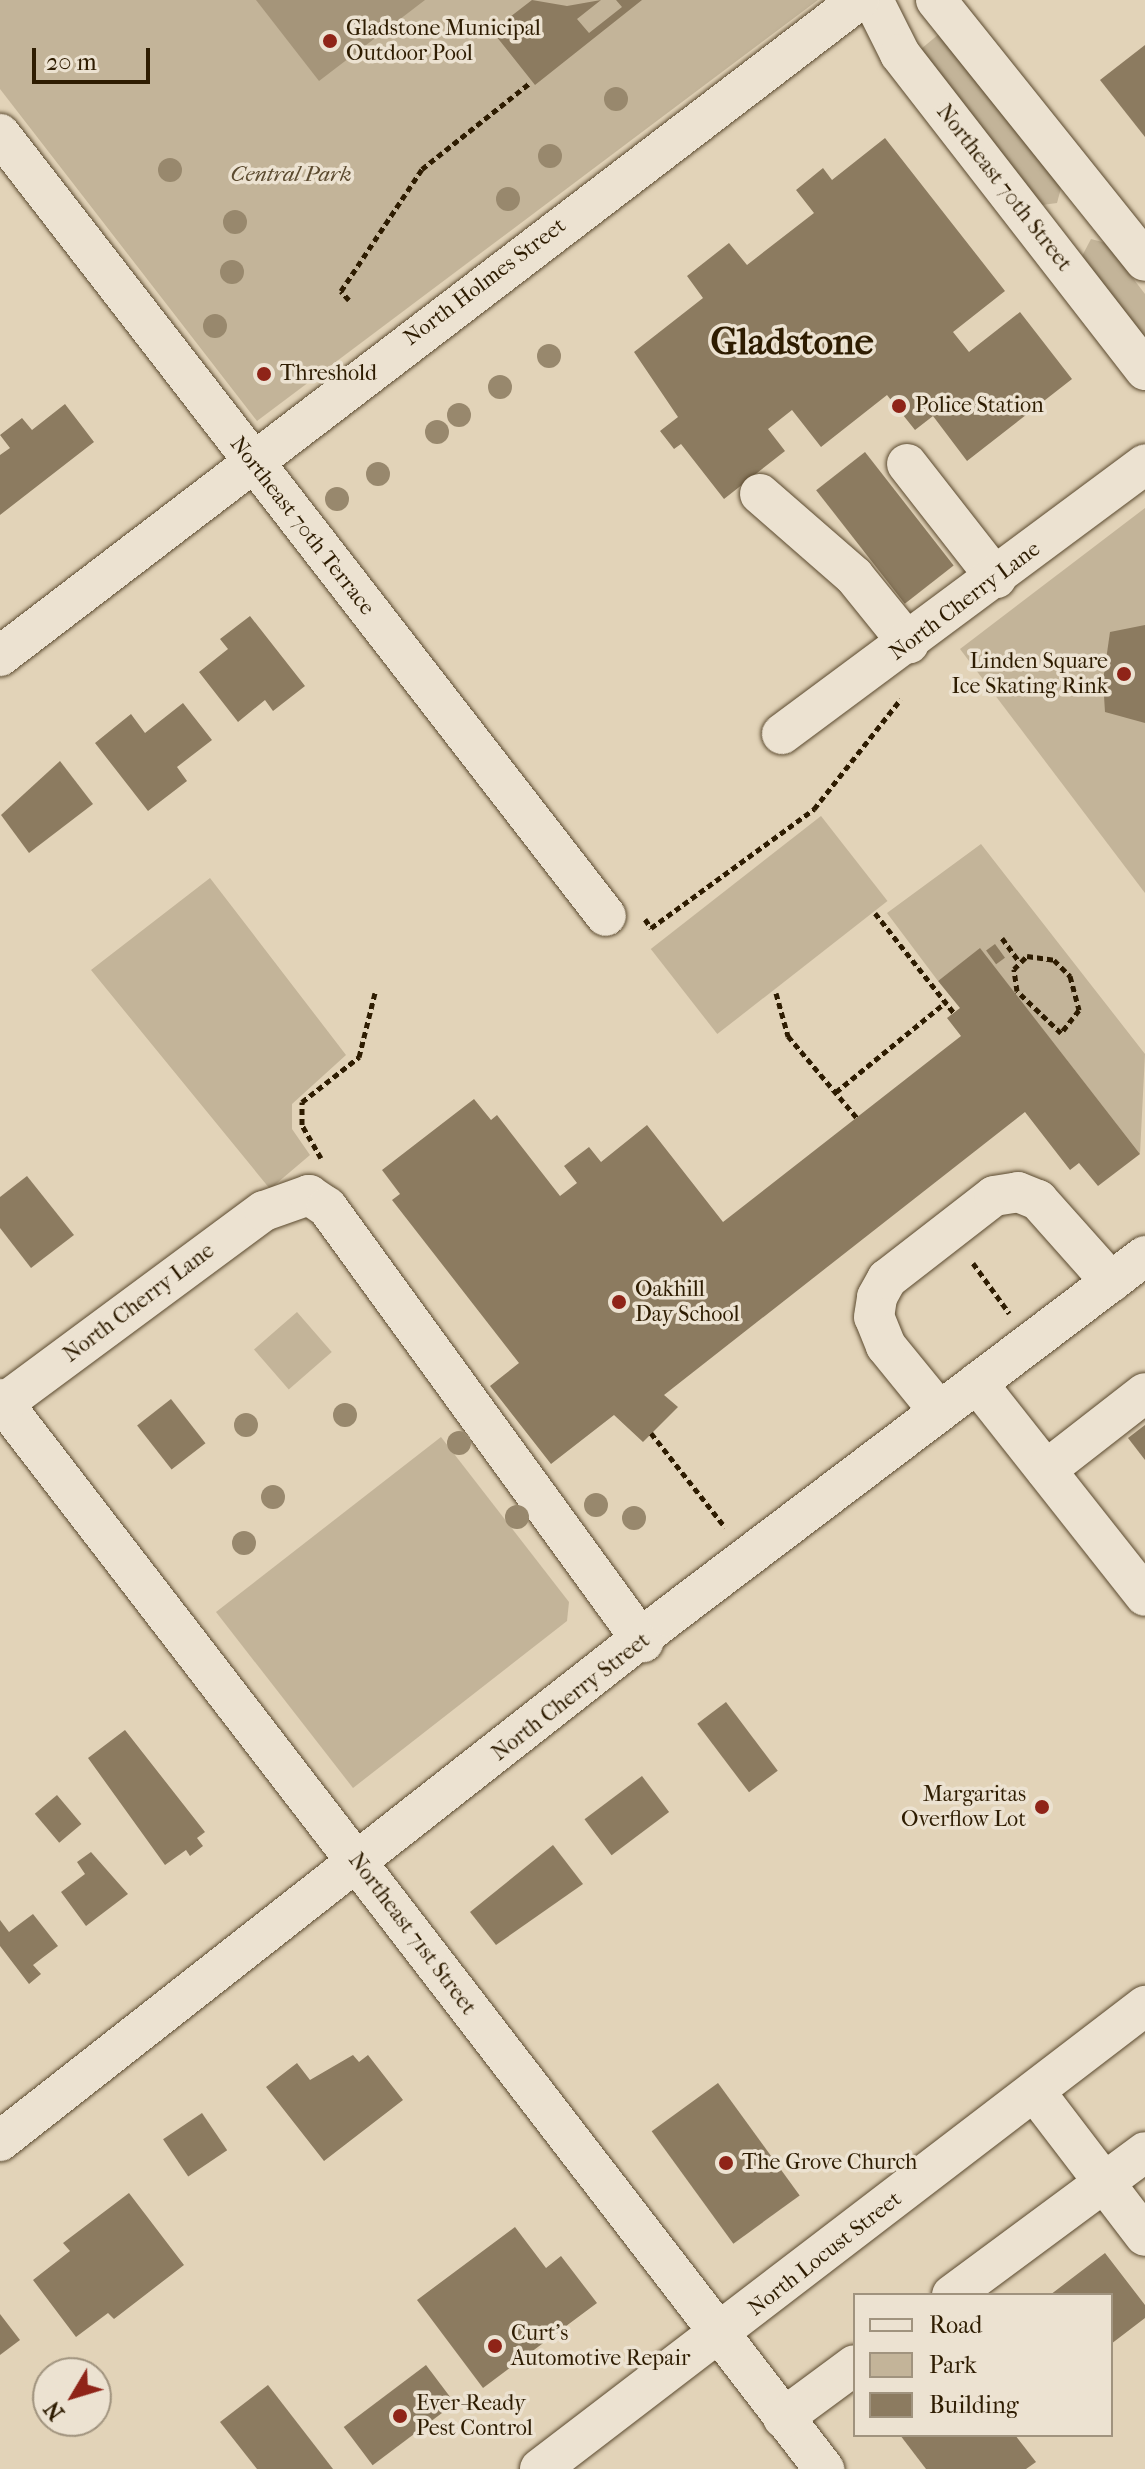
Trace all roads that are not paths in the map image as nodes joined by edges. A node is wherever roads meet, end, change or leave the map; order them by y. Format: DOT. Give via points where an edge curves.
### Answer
graph roads {
  1 [pos="859,0"];
  2 [pos="873,0"];
  3 [pos="936,0"];
  4 [pos="0,134"];
  5 [pos="1098,200"];
  6 [pos="1045,241"];
  7 [pos="1145,261"];
  8 [pos="1145,370"];
  9 [pos="250,459"];
  10 [pos="907,464"];
  11 [pos="1145,464"];
  12 [pos="760,494"];
  13 [pos="996,578"];
  14 [pos="909,644"];
  15 [pos="0,656"];
  16 [pos="782,734"];
  17 [pos="606,916"];
  18 [pos="1145,1256"];
  19 [pos="1111,1282"];
  20 [pos="977,1383"];
  21 [pos="1145,1393"];
  22 [pos="1,1403"];
  23 [pos="939,1411"];
  24 [pos="1046,1470"];
  25 [pos="1145,1596"];
  26 [pos="643,1642"];
  27 [pos="358,1863"];
  28 [pos="1145,2006"];
  29 [pos="1035,2092"];
  30 [pos="0,2141"];
  31 [pos="1145,2152"];
  32 [pos="1105,2183"];
  33 [pos="1145,2236"];
  34 [pos="955,2293"];
  35 [pos="717,2337"];
  36 [pos="853,2366"];
  37 [pos="783,2418"];
  38 [pos="540,2469"];
  39 [pos="824,2469"];
  1 -- 9 [label="street, North Holmes Street"];
  2 -- 6 [label="street, Northeast 70th Street" via="900,54"];
  3 -- 5 [label="street"];
  4 -- 9 [label="street, Northeast 70th Terrace"];
  5 -- 6 [label="street"];
  5 -- 7 [label="street"];
  6 -- 8 [label="street, Northeast 70th Street"];
  9 -- 15 [label="street, North Holmes Street"];
  9 -- 17 [label="street, Northeast 70th Terrace"];
  10 -- 13 [label="street"];
  11 -- 13 [label="street, North Cherry Lane"];
  12 -- 14 [label="street" via="854,576"];
  13 -- 14 [label="street, North Cherry Lane"];
  14 -- 16 [label="street, North Cherry Lane"];
  18 -- 19 [label="street, North Cherry Street"];
  19 -- 20 [label="street, North Cherry Street"];
  19 -- 23 [label="street" via="1061,1219 1018,1192 994,1196 887,1279 874,1317 886,1346"];
  20 -- 23 [label="street, North Cherry Street"];
  20 -- 24 [label="street"];
  21 -- 24 [label="street"];
  22 -- 26 [label="street, North Cherry Lane" via="294,1199 327,1207"];
  22 -- 27 [label="street, Northeast 71st Street"];
  23 -- 26 [label="street, North Cherry Street"];
  24 -- 25 [label="street"];
  26 -- 27 [label="street, North Cherry Street"];
  27 -- 30 [label="street, North Cherry Street"];
  27 -- 35 [label="street, Northeast 71st Street"];
  28 -- 29 [label="street, North Locust Street"];
  29 -- 32 [label="street"];
  29 -- 35 [label="street, North Locust Street"];
  31 -- 32 [label="street"];
  32 -- 33 [label="street"];
  32 -- 34 [label="street"];
  35 -- 37 [label="street, Northeast 71st Street"];
  35 -- 38 [label="street, North Locust Street"];
  36 -- 37 [label="street"];
  37 -- 39 [label="street, Northeast 71st Street"];
}
